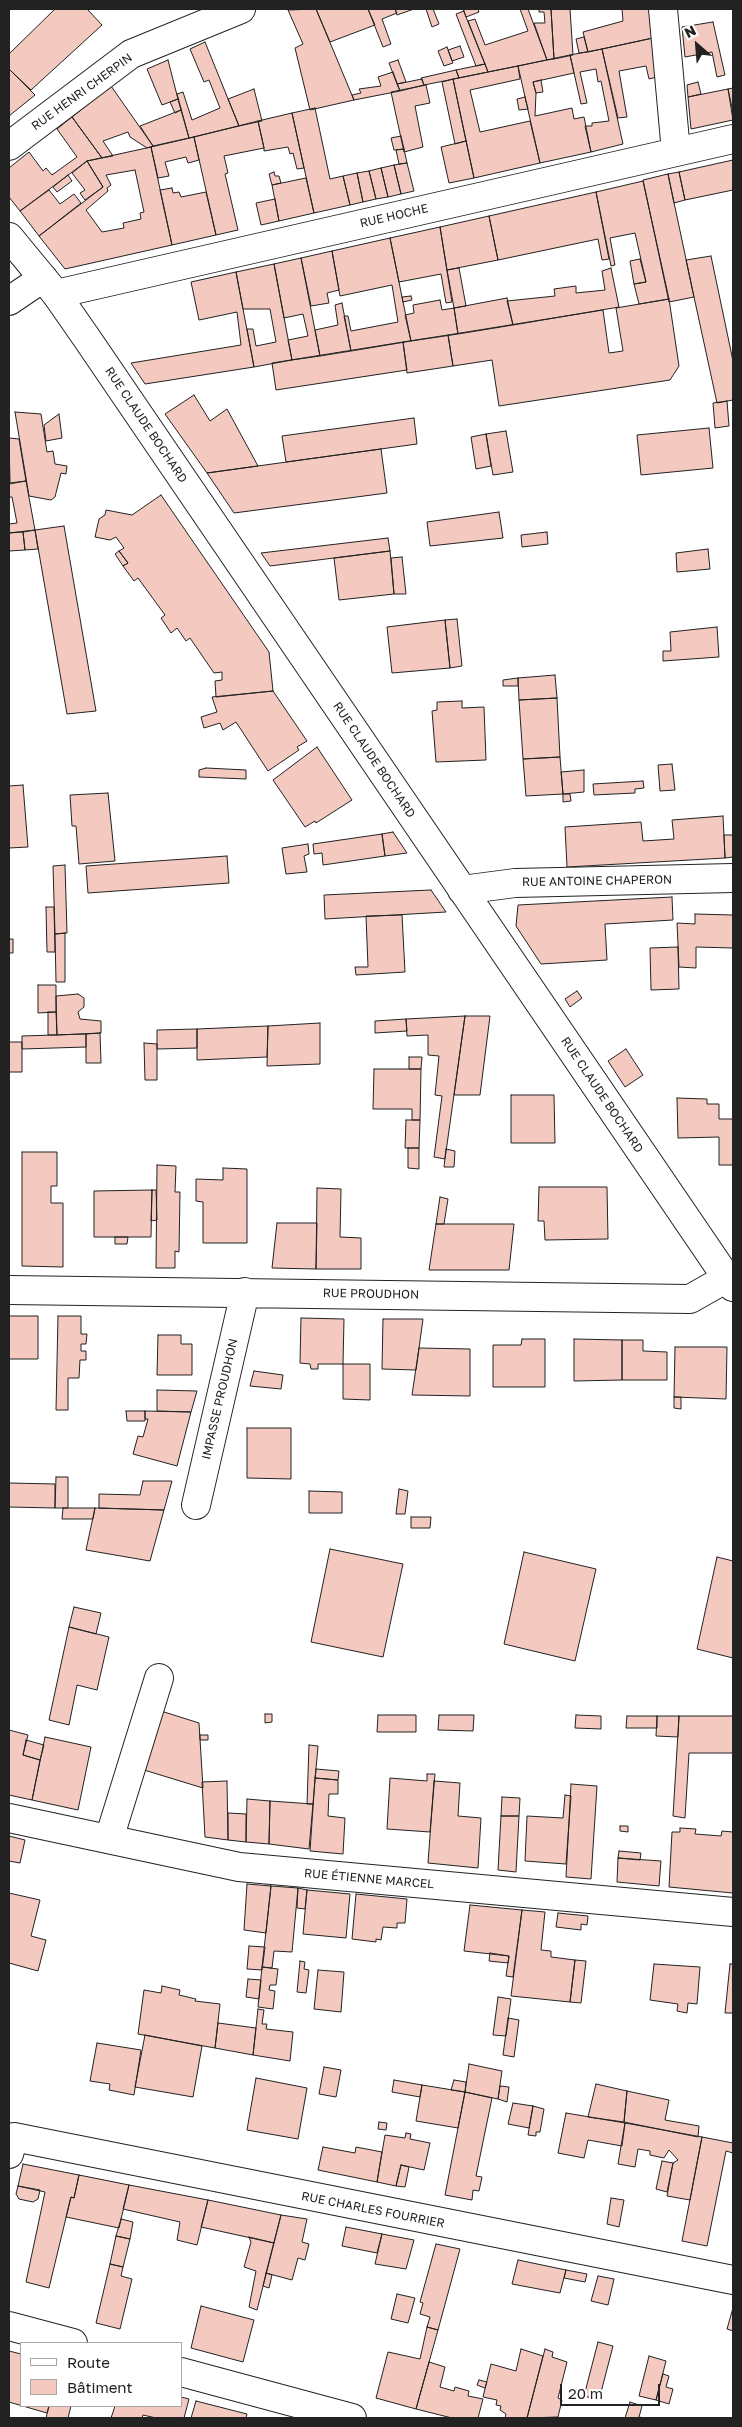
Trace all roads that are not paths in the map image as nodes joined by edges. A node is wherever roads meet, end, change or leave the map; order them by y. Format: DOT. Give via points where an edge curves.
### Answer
graph roads {
  1 [pos="241,9"];
  2 [pos="663,9"];
  3 [pos="733,139"];
  4 [pos="9,146"];
  5 [pos="676,152"];
  6 [pos="9,237"];
  7 [pos="49,286"];
  8 [pos="9,301"];
  9 [pos="733,878"];
  10 [pos="462,890"];
  11 [pos="730,1282"];
  12 [pos="9,1290"];
  13 [pos="245,1292"];
  14 [pos="196,1505"];
  15 [pos="159,1678"];
  16 [pos="9,1818"];
  17 [pos="109,1839"];
  18 [pos="733,1912"];
  19 [pos="11,2145"];
  20 [pos="733,2280"];
  21 [pos="9,2326"];
  22 [pos="69,2342"];
  23 [pos="182,2372"];
  24 [pos="352,2418"];
  1 -- 4 [label="street, RUE HENRI CHERPIN" via="131,54"];
  2 -- 5 [label="street"];
  3 -- 5 [label="street, RUE HOCHE"];
  5 -- 7 [label="street, RUE HOCHE"];
  6 -- 7 [label="street, RUE CLAUDE BOCHARD"];
  7 -- 8 [label="street"];
  7 -- 10 [label="street, RUE CLAUDE BOCHARD"];
  9 -- 10 [label="street, RUE ANTOINE CHAPERON" via="515,883"];
  10 -- 11 [label="street, RUE CLAUDE BOCHARD"];
  11 -- 13 [label="street, RUE PROUDHON" via="690,1299"];
  12 -- 13 [label="street, RUE PROUDHON"];
  13 -- 14 [label="street, IMPASSE PROUDHON"];
  15 -- 17 [label="street"];
  16 -- 17 [label="street, RUE ÉTIENNE MARCEL"];
  17 -- 18 [label="street, RUE ÉTIENNE MARCEL" via="238,1866"];
  19 -- 20 [label="street, RUE CHARLES FOURRIER"];
  21 -- 22 [label="street"];
  23 -- 24 [label="street"];
}
